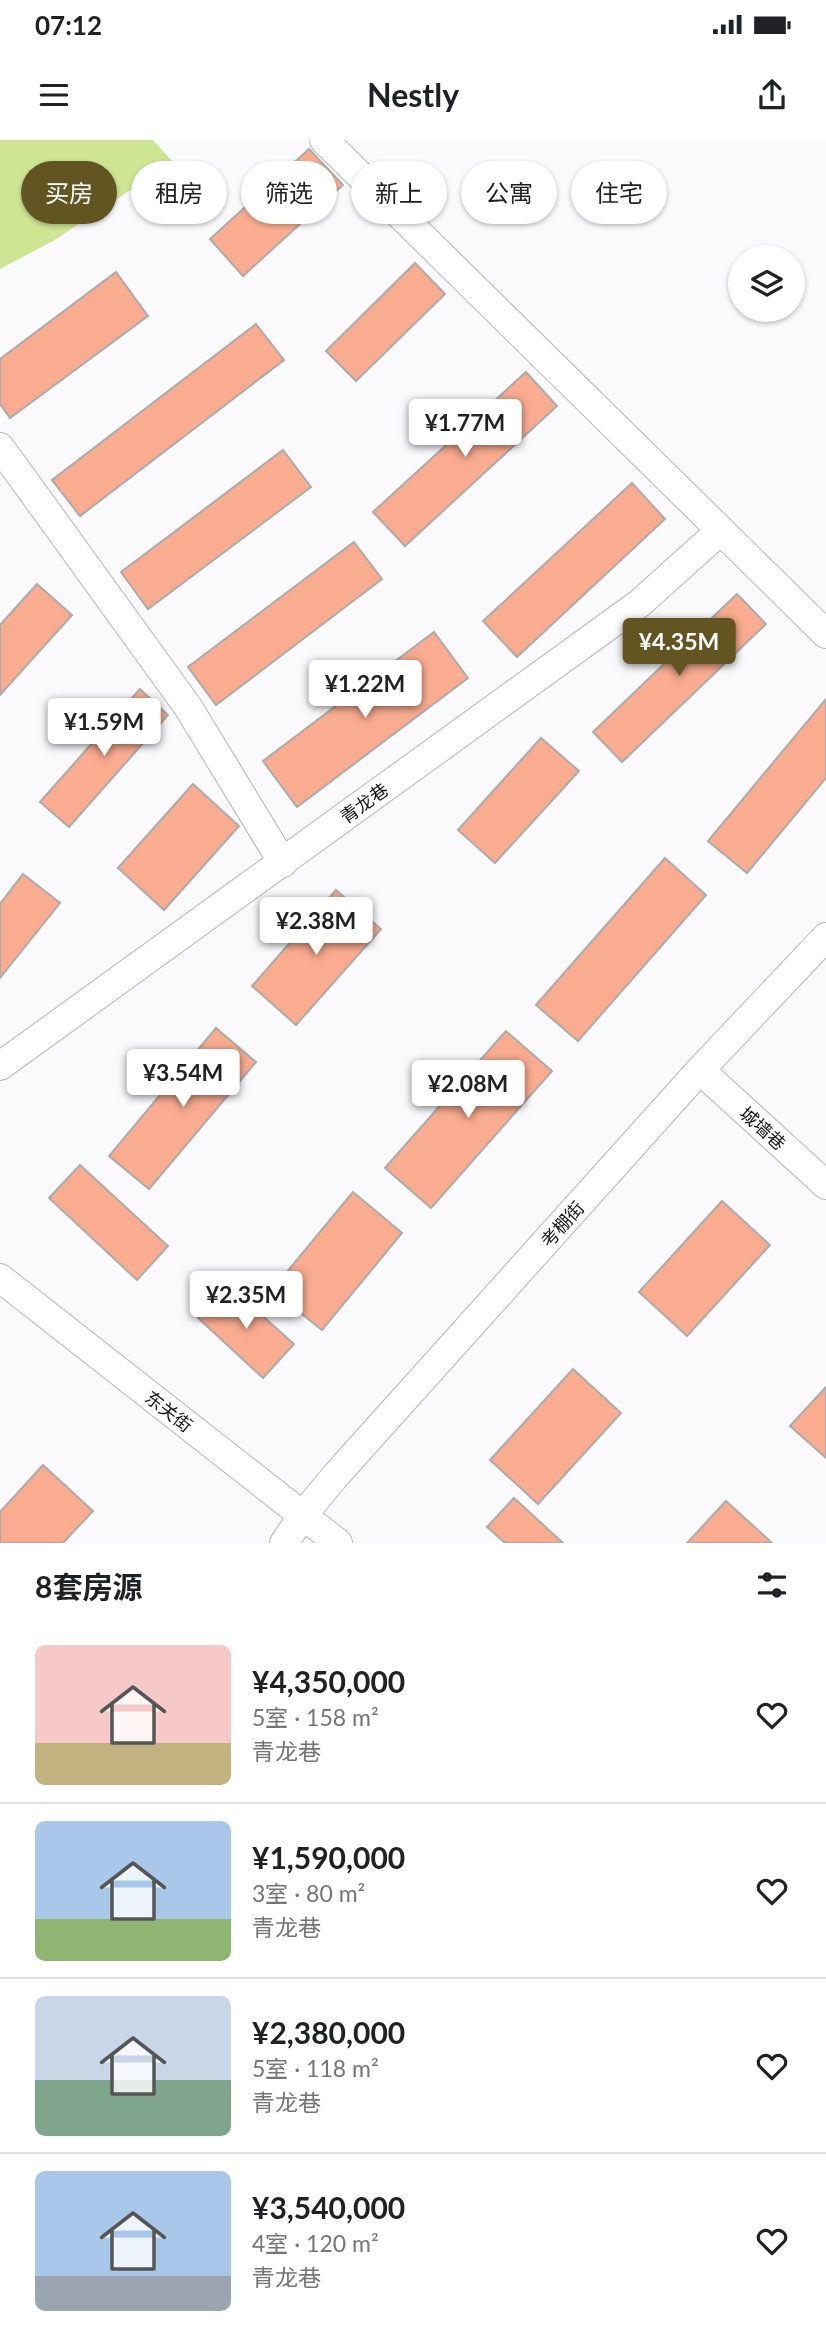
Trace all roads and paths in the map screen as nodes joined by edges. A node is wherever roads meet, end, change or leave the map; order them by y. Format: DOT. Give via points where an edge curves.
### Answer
graph roads {
  1 [pos="324,140"];
  2 [pos="0,447"];
  3 [pos="720,531"];
  4 [pos="826,634"];
  5 [pos="283,863"];
  6 [pos="826,937"];
  7 [pos="0,1066"];
  8 [pos="700,1070"];
  9 [pos="826,1185"];
  10 [pos="0,1278"];
  11 [pos="303,1515"];
  12 [pos="262,1543"];
  13 [pos="284,1543"];
  14 [pos="338,1543"];
  1 -- 3 [label="street"];
  2 -- 5 [label="street" via="188,707"];
  3 -- 4 [label="street"];
  3 -- 5 [label="street, 青龙巷" via="640,603"];
  5 -- 7 [label="street, 青龙巷"];
  6 -- 8 [label="street, 考棚街"];
  8 -- 9 [label="street, 城墙巷"];
  8 -- 11 [label="street, 考棚街"];
  10 -- 11 [label="street, 东关街"];
  11 -- 12 [label="street, 考棚街"];
  11 -- 13 [label="street, 考棚街"];
  11 -- 14 [label="street, 东关街"];
}
